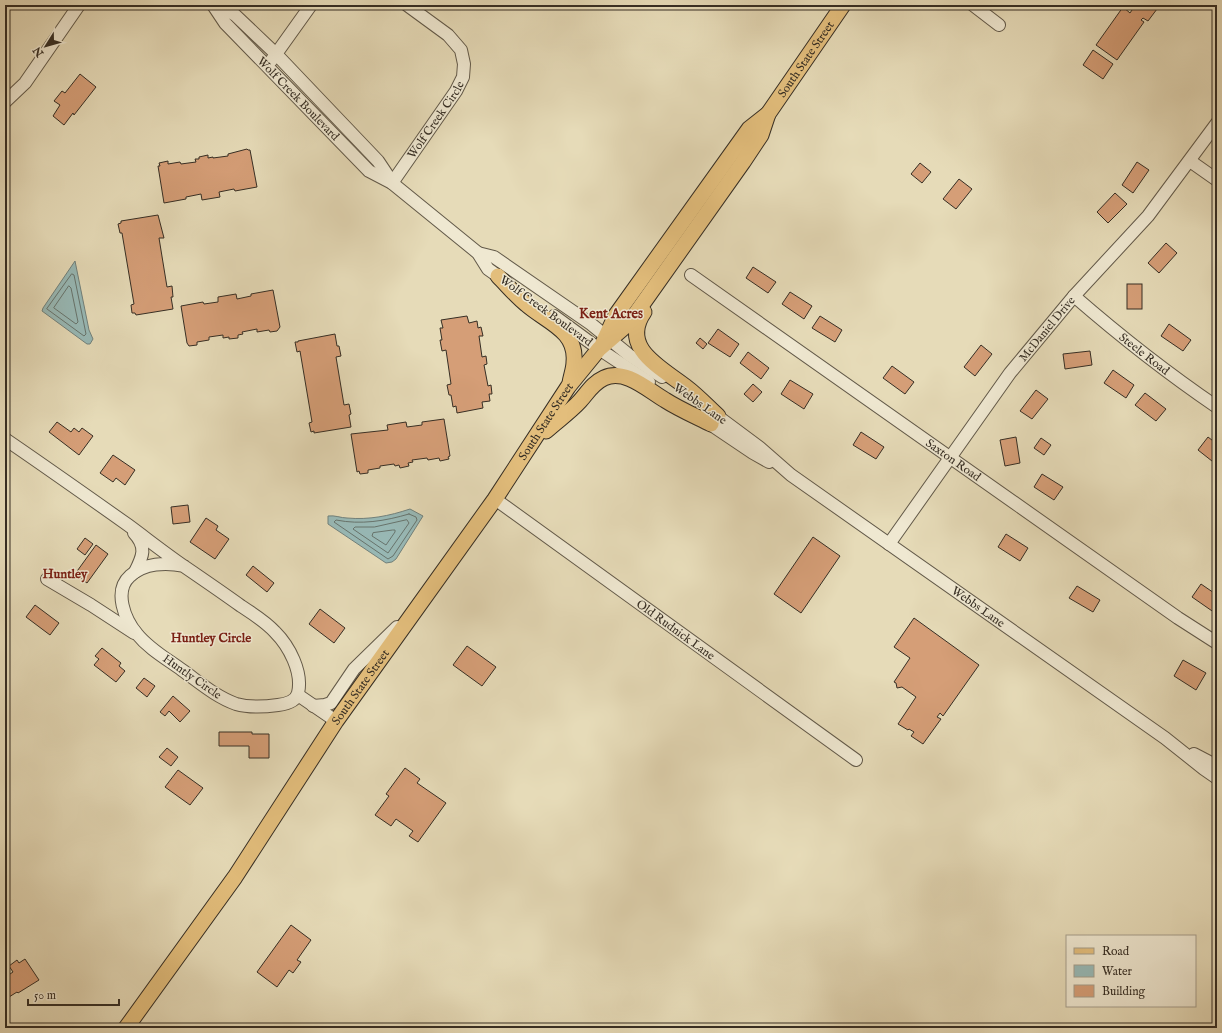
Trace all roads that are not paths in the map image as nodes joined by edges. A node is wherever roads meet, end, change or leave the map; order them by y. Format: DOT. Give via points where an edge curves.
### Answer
graph roads {
  1 [pos="79,5"];
  2 [pos="213,5"];
  3 [pos="217,5"];
  4 [pos="311,5"];
  5 [pos="407,5"];
  6 [pos="844,5"];
  7 [pos="973,5"];
  8 [pos="999,25"];
  9 [pos="276,54"];
  10 [pos="267,66"];
  11 [pos="5,102"];
  12 [pos="768,114"];
  13 [pos="1217,123"];
  14 [pos="1190,161"];
  15 [pos="1217,180"];
  16 [pos="392,183"];
  17 [pos="708,212"];
  18 [pos="478,253"];
  19 [pos="691,275"];
  20 [pos="498,276"];
  21 [pos="1074,296"];
  22 [pos="605,341"];
  23 [pos="568,387"];
  24 [pos="1217,406"];
  25 [pos="714,420"];
  26 [pos="5,439"];
  27 [pos="532,443"];
  28 [pos="952,457"];
  29 [pos="495,499"];
  30 [pos="127,524"];
  31 [pos="889,544"];
  32 [pos="184,566"];
  33 [pos="135,572"];
  34 [pos="47,580"];
  35 [pos="417,607"];
  36 [pos="138,635"];
  37 [pos="1217,643"];
  38 [pos="298,696"];
  39 [pos="313,706"];
  40 [pos="336,721"];
  41 [pos="1165,738"];
  42 [pos="856,760"];
  43 [pos="1217,766"];
  44 [pos="1217,778"];
  45 [pos="126,1028"];
  1 -- 11 [label="street" via="25,83"];
  2 -- 10 [label="street, Wolf Creek Boulevard" via="225,23"];
  3 -- 9 [label="street, Wolf Creek Boulevard" via="235,15"];
  4 -- 9 [label="street"];
  5 -- 16 [label="street, Wolf Creek Circle" via="448,35 461,50 463,77"];
  6 -- 12 [label="main road, South State Street"];
  7 -- 8 [label="street"];
  9 -- 10 [label="street"];
  9 -- 16 [label="street, Wolf Creek Boulevard" via="378,161"];
  10 -- 16 [label="street, Wolf Creek Boulevard" via="369,171"];
  12 -- 17 [label="main road, South State Street" via="761,135"];
  12 -- 22 [label="main road, South State Street" via="749,129 737,145 616,315"];
  13 -- 14 [label="street, McDaniel Drive"];
  14 -- 15 [label="street"];
  14 -- 21 [label="street, McDaniel Drive" via="1148,216"];
  16 -- 18 [label="street, Wolf Creek Boulevard"];
  17 -- 22 [label="main road, South State Street" via="628,323"];
  17 -- 25 [label="main road" via="688,249 639,320 636,337 648,358 688,388"];
  18 -- 20 [label="street, Wolf Creek Boulevard" via="488,269"];
  18 -- 22 [label="street, Wolf Creek Boulevard" via="494,257 592,324"];
  19 -- 28 [label="street, Saxton Road"];
  20 -- 22 [label="street, Wolf Creek Boulevard"];
  20 -- 23 [label="main road" via="526,304 566,333 573,347 574,356"];
  21 -- 24 [label="street, Steele Road" via="1178,380"];
  21 -- 28 [label="street, McDaniel Drive" via="1010,373"];
  22 -- 23 [label="main road, South State Street"];
  22 -- 25 [label="street, Webbs Lane"];
  23 -- 27 [label="main road, South State Street"];
  25 -- 27 [label="main road" via="665,400 636,382 611,375 592,385 580,401"];
  25 -- 31 [label="street, Webbs Lane" via="759,447 791,475"];
  26 -- 30 [label="street, Huntly Circle"];
  27 -- 29 [label="main road, South State Street"];
  28 -- 31 [label="street, McDaniel Drive"];
  28 -- 37 [label="street, Saxton Road"];
  29 -- 35 [label="main road, South State Street"];
  29 -- 42 [label="street, Old Rudnick Lane"];
  30 -- 32 [label="street, Huntly Circle"];
  30 -- 33 [label="street, Huntly Circle" via="139,538 142,547 141,560"];
  31 -- 41 [label="street, Webbs Lane"];
  32 -- 33 [label="street, Huntly Circle" via="156,564"];
  32 -- 38 [label="street, Huntly Circle" via="265,622 284,642 292,656 299,683"];
  33 -- 36 [label="street, Huntly Circle" via="127,578 122,600 129,622"];
  34 -- 36 [label="street, Huntly Circle"];
  35 -- 39 [label="street" via="354,670 330,703"];
  35 -- 40 [label="main road, South State Street"];
  36 -- 38 [label="street, Huntly Circle" via="150,647 222,698 235,703 263,707 286,704"];
  38 -- 39 [label="street"];
  39 -- 40 [label="street"];
  40 -- 45 [label="main road, South State Street" via="235,877"];
  41 -- 43 [label="street, Webbs Lane"];
  41 -- 44 [label="street, Webbs Lane"];
}
